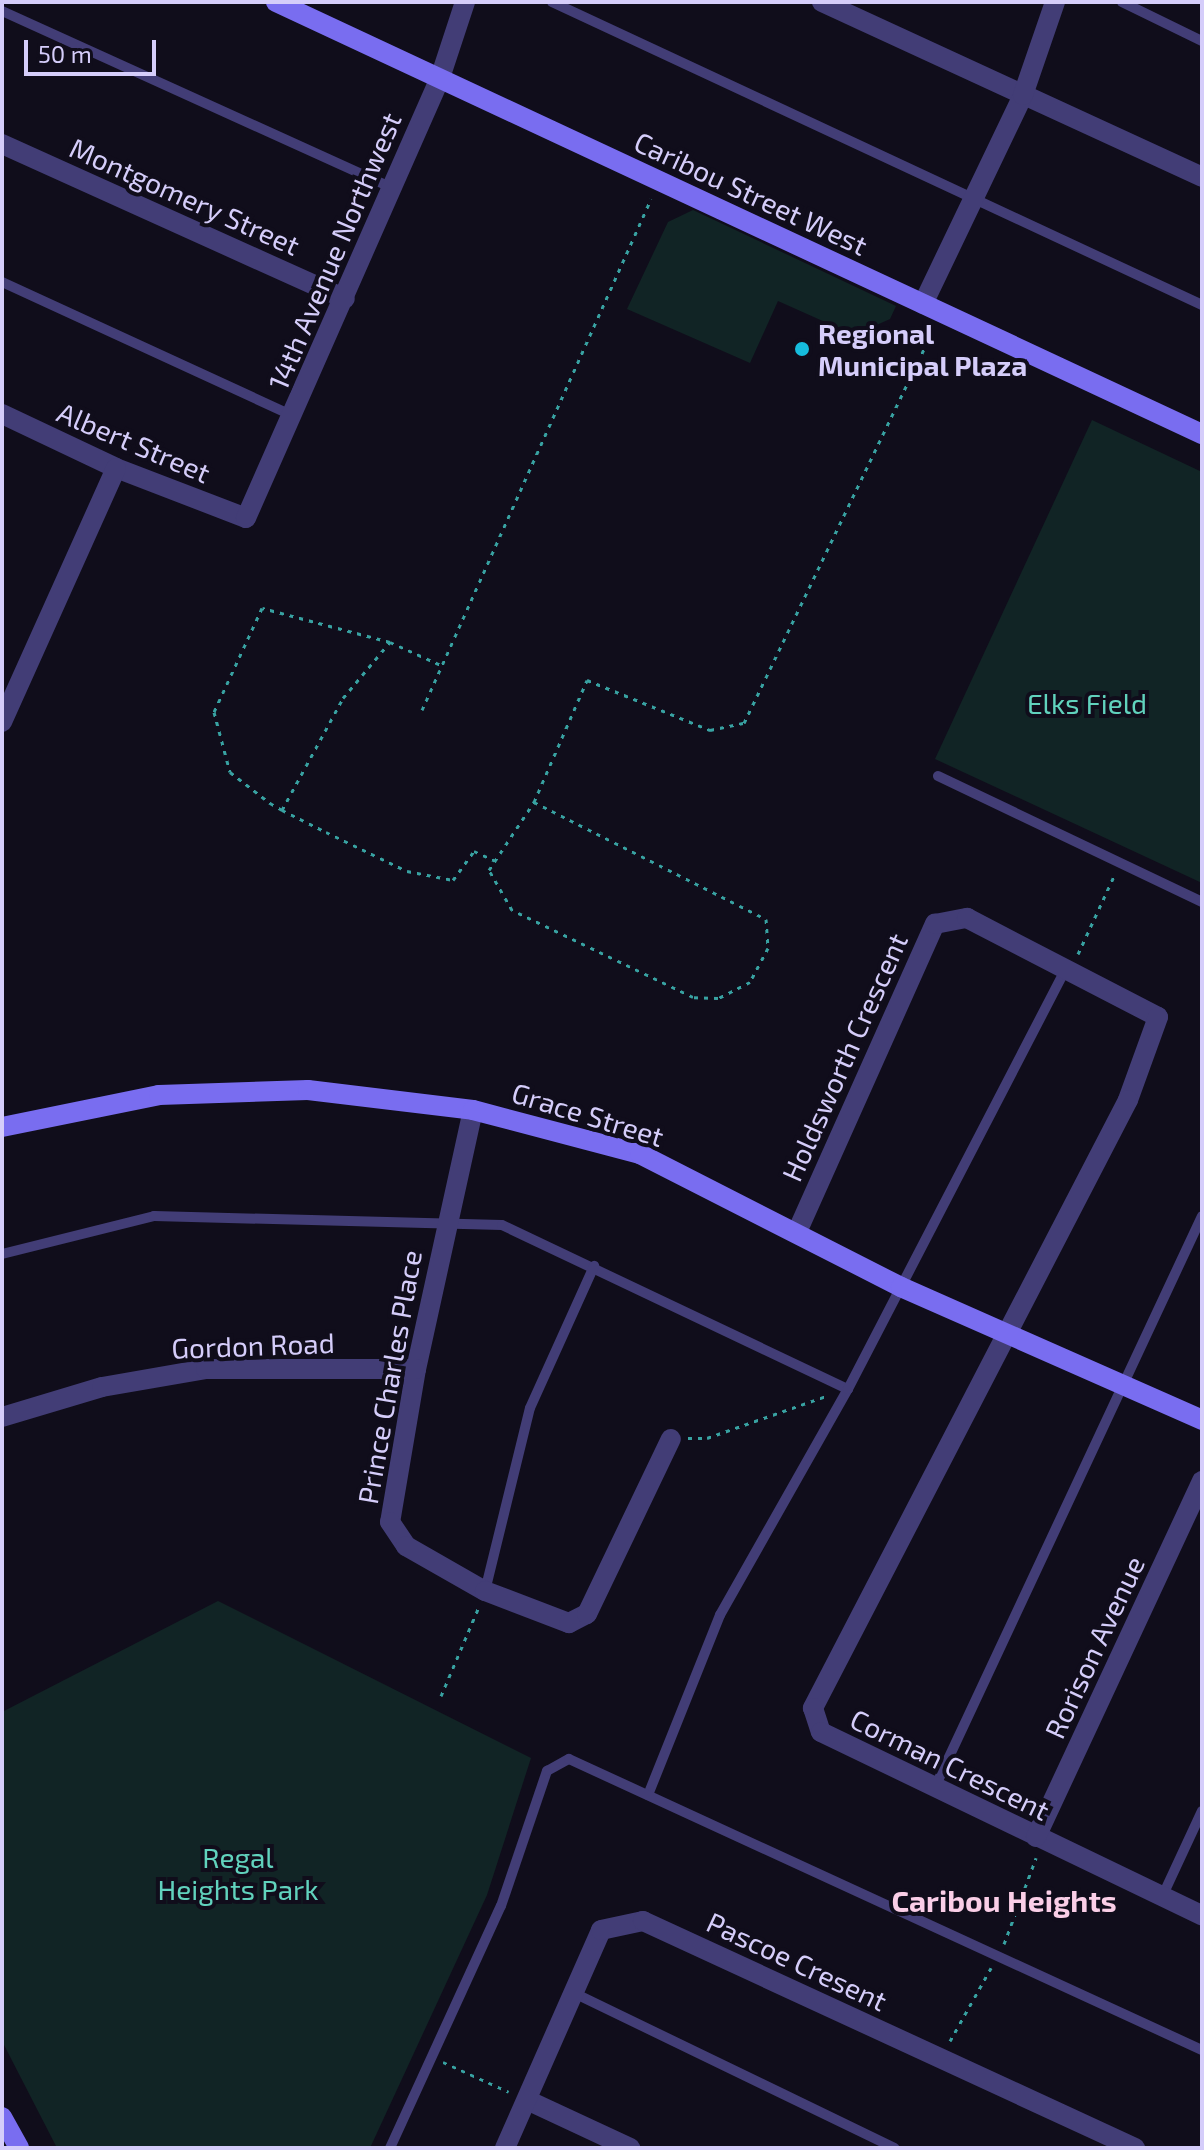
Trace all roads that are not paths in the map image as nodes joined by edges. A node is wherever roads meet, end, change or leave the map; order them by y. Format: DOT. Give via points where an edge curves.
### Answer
graph roads {
  1 [pos="276,2"];
  2 [pos="465,2"];
  3 [pos="552,2"];
  4 [pos="822,2"];
  5 [pos="1055,2"];
  6 [pos="1122,2"];
  7 [pos="2,11"];
  8 [pos="1202,41"];
  9 [pos="440,78"];
  10 [pos="1023,95"];
  11 [pos="2,144"];
  12 [pos="1202,177"];
  13 [pos="392,188"];
  14 [pos="973,199"];
  15 [pos="2,282"];
  16 [pos="345,299"];
  17 [pos="1202,305"];
  18 [pos="933,308"];
  19 [pos="2,414"];
  20 [pos="293,416"];
  21 [pos="1202,434"];
  22 [pos="116,468"];
  23 [pos="246,518"];
  24 [pos="2,722"];
  25 [pos="938,776"];
  26 [pos="1202,902"];
  27 [pos="1068,968"];
  28 [pos="473,1110"];
  29 [pos="2,1127"];
  30 [pos="1202,1216"];
  31 [pos="446,1223"];
  32 [pos="797,1232"];
  33 [pos="2,1254"];
  34 [pos="594,1266"];
  35 [pos="901,1287"];
  36 [pos="1009,1331"];
  37 [pos="416,1369"];
  38 [pos="1123,1384"];
  39 [pos="848,1389"];
  40 [pos="2,1417"];
  41 [pos="1202,1420"];
  42 [pos="671,1439"];
  43 [pos="1202,1481"];
  44 [pos="485,1591"];
  45 [pos="934,1788"];
  46 [pos="648,1795"];
  47 [pos="1202,1811"];
  48 [pos="1036,1837"];
  49 [pos="1161,1898"];
  50 [pos="1202,1915"];
  51 [pos="574,1993"];
  52 [pos="1202,2050"];
  53 [pos="527,2100"];
  54 [pos="3,2121"];
  55 [pos="19,2148"];
  56 [pos="390,2148"];
  57 [pos="505,2148"];
  58 [pos="630,2148"];
  59 [pos="894,2148"];
  60 [pos="1135,2148"];
  1 -- 9 [label="street, Caribou Street West"];
  2 -- 9 [label="street, 14th Avenue Northwest"];
  3 -- 14 [label="lane"];
  4 -- 10 [label="street"];
  5 -- 10 [label="street"];
  6 -- 8 [label="lane"];
  7 -- 13 [label="lane"];
  9 -- 13 [label="street, 14th Avenue Northwest"];
  9 -- 18 [label="street, Caribou Street West"];
  10 -- 12 [label="street"];
  10 -- 14 [label="street"];
  11 -- 16 [label="street, Montgomery Street"];
  13 -- 16 [label="street, 14th Avenue Northwest"];
  14 -- 17 [label="lane"];
  14 -- 18 [label="street"];
  15 -- 20 [label="lane"];
  16 -- 20 [label="street, 14th Avenue Northwest"];
  18 -- 21 [label="street, Caribou Street West"];
  19 -- 22 [label="street, Albert Street"];
  20 -- 23 [label="street, 14th Avenue Northwest"];
  22 -- 23 [label="street, Albert Street"];
  22 -- 24 [label="street"];
  25 -- 26 [label="lane"];
  27 -- 32 [label="street, Holdsworth Crescent" via="967,918 935,924"];
  27 -- 35 [label="lane"];
  27 -- 36 [label="street, Holdsworth Crescent" via="1158,1017 1128,1100"];
  28 -- 29 [label="street, Grace Street" via="308,1090 159,1095"];
  28 -- 31 [label="street, Prince Charles Place"];
  28 -- 32 [label="street, Grace Street" via="640,1154"];
  30 -- 38 [label="lane"];
  31 -- 33 [label="lane" via="154,1216"];
  31 -- 34 [label="lane" via="502,1225"];
  31 -- 37 [label="street, Prince Charles Place"];
  32 -- 35 [label="street, Grace Street"];
  34 -- 39 [label="lane"];
  34 -- 44 [label="lane" via="530,1408"];
  35 -- 36 [label="street, Grace Street"];
  35 -- 39 [label="lane"];
  36 -- 38 [label="street, Grace Street"];
  36 -- 45 [label="street, Corman Crescent" via="813,1708 821,1732"];
  37 -- 40 [label="street, Gordon Road" via="206,1369 102,1387"];
  37 -- 44 [label="street, Prince Charles Place" via="390,1522 406,1546"];
  38 -- 41 [label="street, Grace Street"];
  38 -- 45 [label="lane"];
  39 -- 46 [label="lane" via="720,1615"];
  42 -- 44 [label="street, Prince Charles Place" via="587,1614 569,1623"];
  43 -- 48 [label="street, Rorison Avenue"];
  45 -- 48 [label="street, Corman Crescent"];
  46 -- 52 [label="lane"];
  46 -- 56 [label="lane" via="569,1759 547,1771 501,1906"];
  47 -- 49 [label="lane"];
  48 -- 49 [label="street, Corman Crescent"];
  49 -- 50 [label="street, Corman Crescent"];
  51 -- 53 [label="street, Pascoe Cresent"];
  51 -- 59 [label="lane"];
  51 -- 60 [label="street, Pascoe Cresent" via="601,1930 643,1921"];
  53 -- 57 [label="street, Pascoe Cresent"];
  53 -- 58 [label="street"];
  54 -- 55 [label="street"];
}
